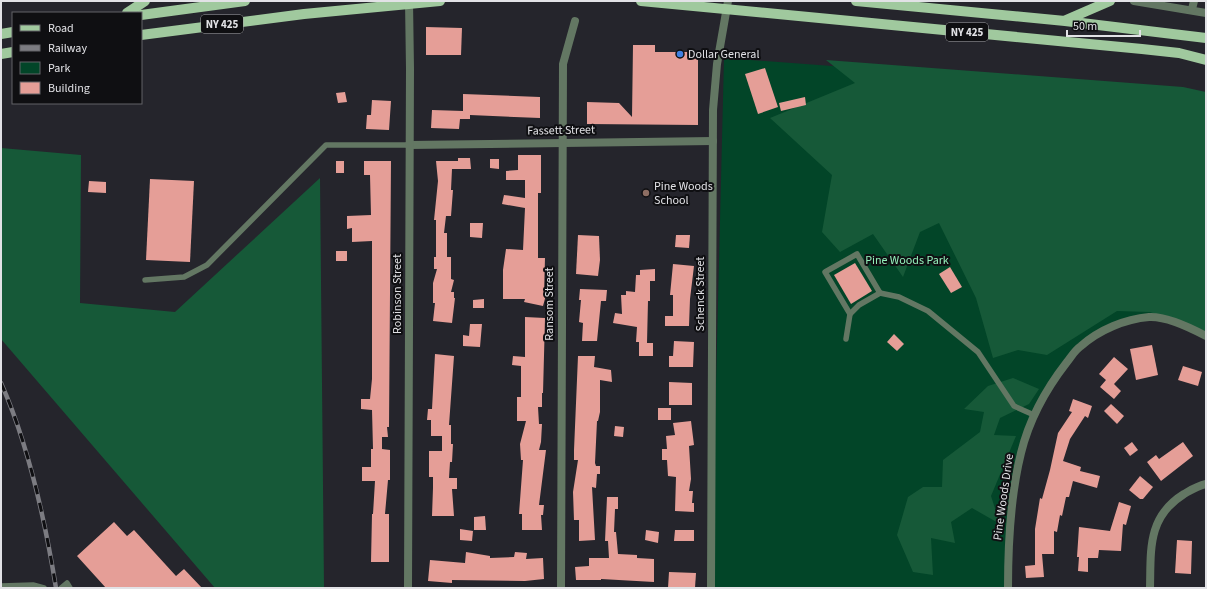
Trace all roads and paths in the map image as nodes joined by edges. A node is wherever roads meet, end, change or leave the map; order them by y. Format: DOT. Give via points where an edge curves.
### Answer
graph roads {
  1 [pos="145,1"];
  2 [pos="246,1"];
  3 [pos="440,1"];
  4 [pos="641,1"];
  5 [pos="856,1"];
  6 [pos="1110,1"];
  7 [pos="1134,1"];
  8 [pos="409,2"];
  9 [pos="728,5"];
  10 [pos="1193,5"];
  11 [pos="128,12"];
  12 [pos="1206,13"];
  13 [pos="142,15"];
  14 [pos="575,21"];
  15 [pos="1065,21"];
  16 [pos="12,32"];
  17 [pos="1,34"];
  18 [pos="142,35"];
  19 [pos="1206,38"];
  20 [pos="12,52"];
  21 [pos="1,54"];
  22 [pos="1206,60"];
  23 [pos="713,141"];
  24 [pos="562,142"];
  25 [pos="409,145"];
  26 [pos="144,280"];
  27 [pos="880,293"];
  28 [pos="850,314"];
  29 [pos="1206,336"];
  30 [pos="846,339"];
  31 [pos="1034,415"];
  32 [pos="1206,484"];
  33 [pos="1,586"];
  34 [pos="44,588"];
  35 [pos="61,588"];
  36 [pos="70,588"];
  37 [pos="408,588"];
  38 [pos="561,588"];
  39 [pos="711,588"];
  40 [pos="1008,588"];
  41 [pos="1150,588"];
  1 -- 11 [label="main road"];
  2 -- 13 [label="main road, NY 425"];
  3 -- 8 [label="main road, NY 425"];
  4 -- 9 [label="main road, NY 425"];
  5 -- 15 [label="main road, NY 425"];
  6 -- 15 [label="main road"];
  7 -- 10 [label="street"];
  8 -- 18 [label="main road, NY 425"];
  8 -- 25 [label="street, Robinson Street"];
  9 -- 22 [label="main road, NY 425" via="1179,53"];
  9 -- 23 [label="street, Schenck Street" via="714,82"];
  10 -- 12 [label="street"];
  14 -- 24 [label="street, Ransom Street" via="563,64"];
  15 -- 19 [label="main road, NY 425"];
  16 -- 17 [label="main road"];
  20 -- 21 [label="main road"];
  23 -- 24 [label="street, Fassett Street"];
  23 -- 39 [label="street, Schenck Street"];
  24 -- 25 [label="street, Fassett Street"];
  24 -- 38 [label="street, Ransom Street"];
  25 -- 26 [label="lane" via="326,145 207,265 184,277"];
  25 -- 37 [label="street, Robinson Street"];
  27 -- 28 [label="lane" via="859,305"];
  27 -- 28 [label="lane" via="857,254 826,272"];
  27 -- 31 [label="lane" via="900,297 928,311 978,352 1014,406"];
  28 -- 30 [label="lane"];
  29 -- 31 [label="street, Pine Woods Drive" via="1185,324 1150,317 1112,326 1080,346 1052,381"];
  31 -- 40 [label="street, Pine Woods Drive" via="1021,452 1014,492 1008,542"];
  32 -- 41 [label="street" via="1197,486 1171,502 1158,519 1152,540"];
  33 -- 34 [label="lane" via="33,585"];
  35 -- 36 [label="lane" via="67,583"];
}
